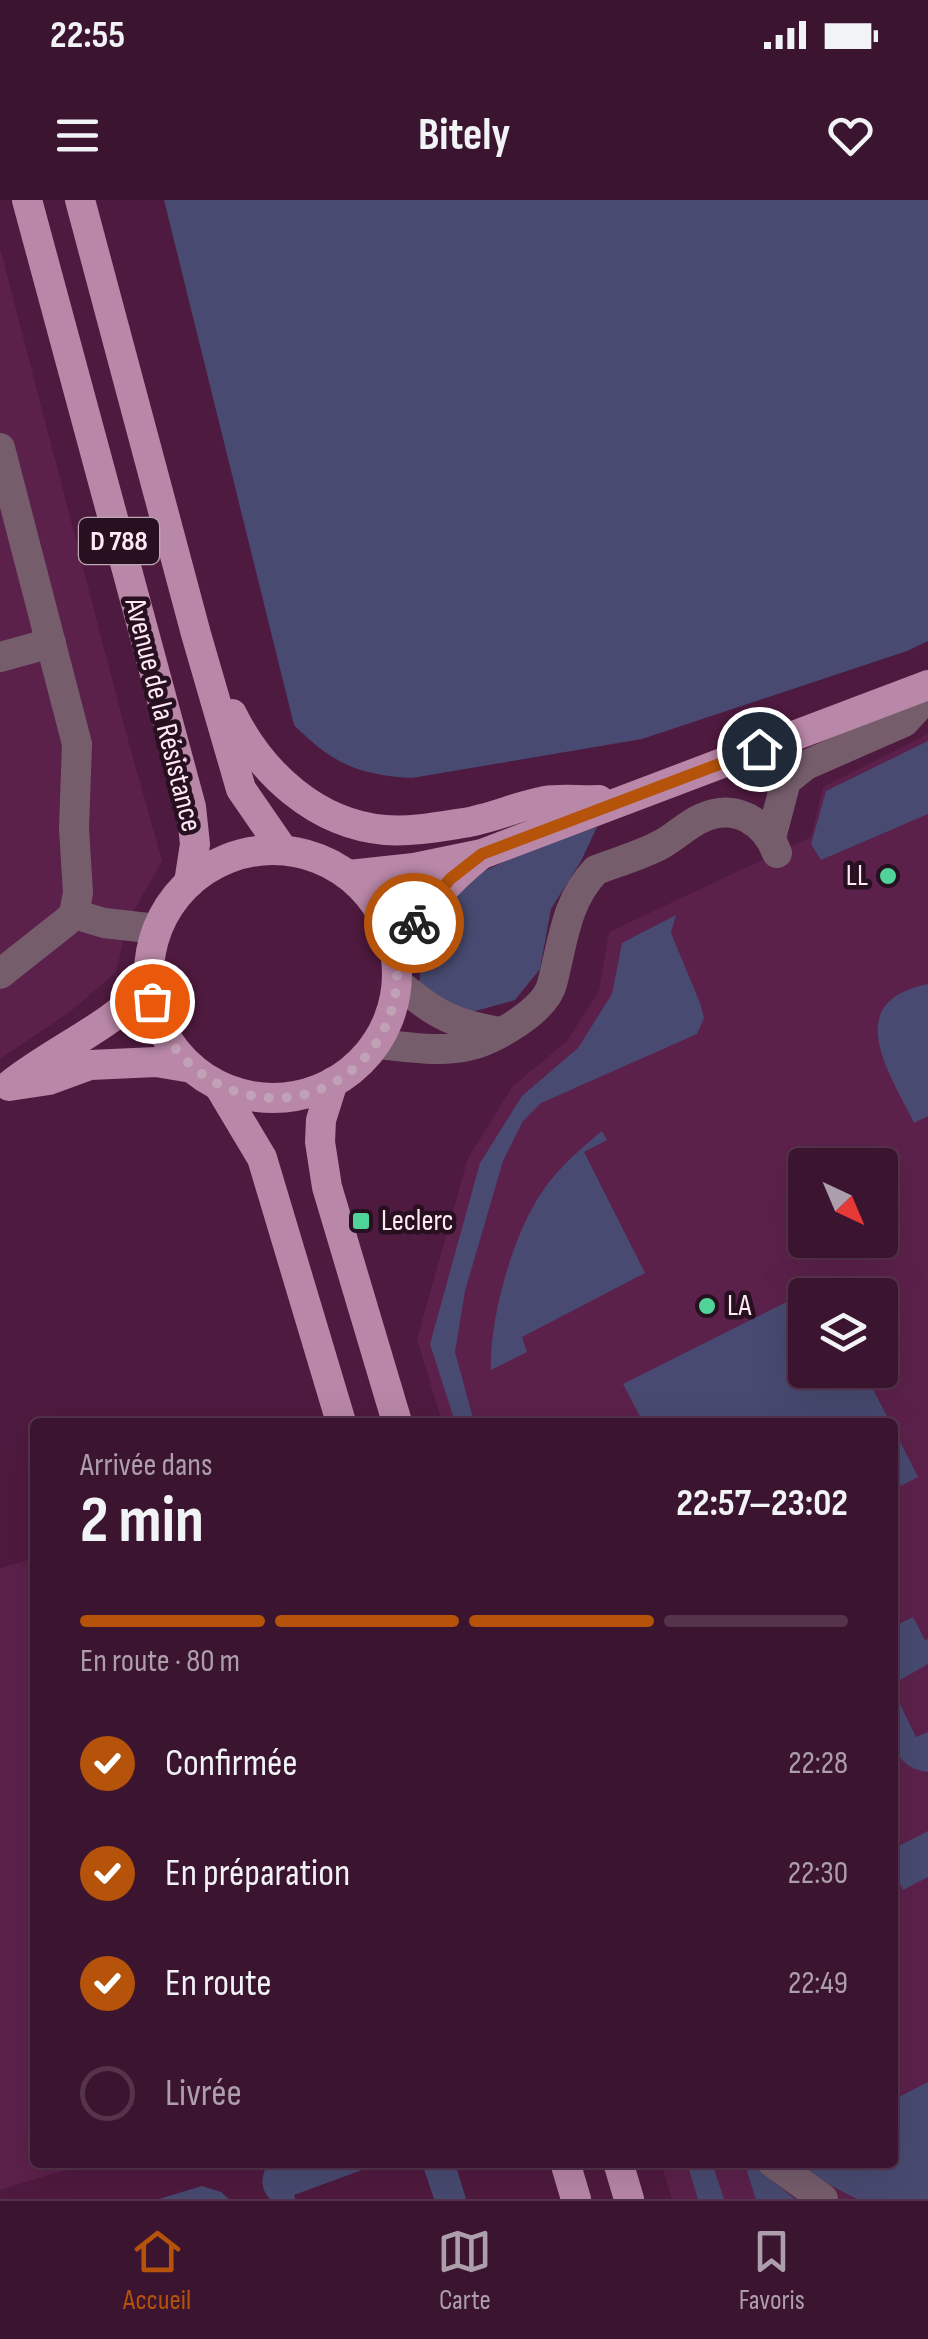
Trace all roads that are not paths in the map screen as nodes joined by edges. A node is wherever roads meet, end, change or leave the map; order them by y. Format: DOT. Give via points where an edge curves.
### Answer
graph roads {
  1 [pos="27,200"];
  2 [pos="80,200"];
  3 [pos="0,448"];
  4 [pos="196,634"];
  5 [pos="51,643"];
  6 [pos="0,656"];
  7 [pos="928,685"];
  8 [pos="928,696"];
  9 [pos="622,800"];
  10 [pos="283,850"];
  11 [pos="482,854"];
  12 [pos="349,874"];
  13 [pos="190,883"];
  14 [pos="74,914"];
  15 [pos="157,929"];
  16 [pos="396,967"];
  17 [pos="0,974"];
  18 [pos="150,985"];
  19 [pos="500,1032"];
  20 [pos="376,1044"];
  21 [pos="192,1068"];
  22 [pos="333,1082"];
  23 [pos="219,1086"];
  24 [pos="4,1088"];
  25 [pos="341,1418"];
  26 [pos="396,1418"];
  27 [pos="566,2168"];
  28 [pos="620,2168"];
  29 [pos="780,2168"];
  30 [pos="576,2199"];
  31 [pos="629,2199"];
  32 [pos="823,2199"];
  1 -- 13 [label="main road, Avenue de la Résistance / D 788" via="191,808 196,844"];
  2 -- 4 [label="main road, Avenue de la Résistance / D 788"];
  3 -- 5 [label="lane"];
  4 -- 9 [label="main road" via="250,747 272,774 331,815 408,830 547,801"];
  4 -- 10 [label="main road, Avenue de la Résistance / D 788" via="241,789"];
  5 -- 6 [label="lane"];
  5 -- 14 [label="lane" via="77,744"];
  7 -- 9 [label="main road"];
  8 -- 19 [label="lane" via="904,722 806,765 786,781 774,845 758,823 722,810 661,845 596,870 563,930 551,989 530,1014"];
  9 -- 11 [label="main road"];
  10 -- 12 [label="main road"];
  10 -- 13 [label="main road" via="228,858"];
  11 -- 12 [label="main road"];
  11 -- 16 [label="main road" via="426,905"];
  12 -- 16 [label="main road" via="378,908"];
  13 -- 15 [label="main road"];
  14 -- 15 [label="lane"];
  14 -- 17 [label="lane"];
  15 -- 18 [label="main road"];
  16 -- 19 [label="lane" via="439,1016"];
  16 -- 20 [label="main road" via="390,1014"];
  18 -- 21 [label="main road" via="163,1031"];
  18 -- 24 [label="main road" via="104,1026"];
  19 -- 20 [label="lane" via="469,1046"];
  20 -- 22 [label="main road"];
  21 -- 23 [label="main road"];
  21 -- 24 [label="main road" via="90,1064"];
  22 -- 23 [label="main road" via="285,1097"];
  22 -- 26 [label="main road" via="321,1120 326,1188"];
  23 -- 25 [label="main road" via="262,1158"];
  27 -- 30 [label="main road"];
  28 -- 31 [label="main road"];
  29 -- 32 [label="lane"];
}
